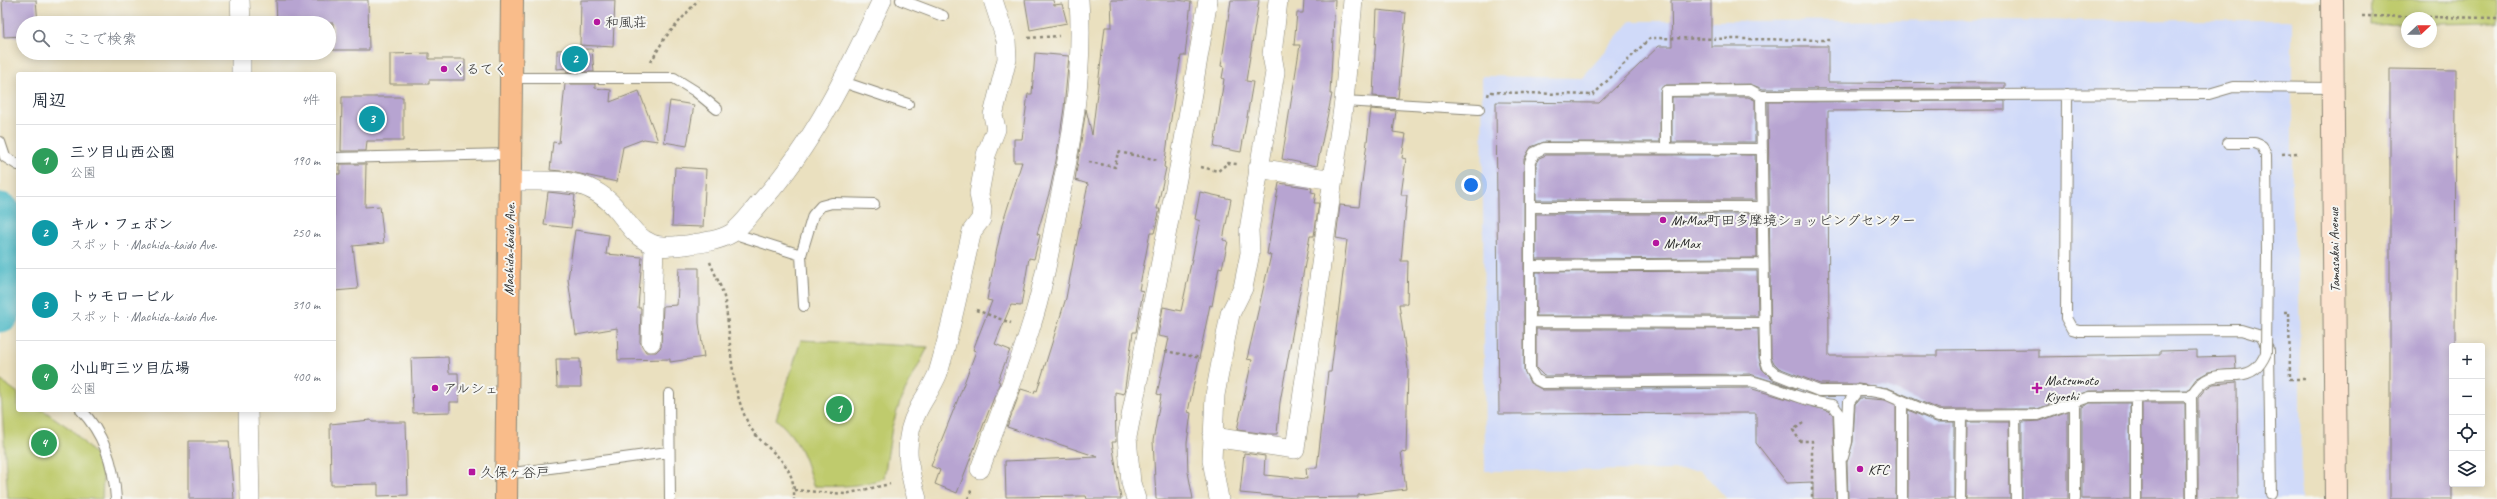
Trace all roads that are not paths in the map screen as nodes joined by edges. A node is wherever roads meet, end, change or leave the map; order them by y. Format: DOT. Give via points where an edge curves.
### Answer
graph roads {
  1 [pos="240,0"];
  2 [pos="512,0"];
  3 [pos="882,0"];
  4 [pos="901,0"];
  5 [pos="993,0"];
  6 [pos="1079,0"];
  7 [pos="1208,0"];
  8 [pos="1278,0"];
  9 [pos="1353,0"];
  10 [pos="2332,0"];
  11 [pos="241,16"];
  12 [pos="943,16"];
  13 [pos="241,60"];
  14 [pos="241,72"];
  15 [pos="511,78"];
  16 [pos="843,82"];
  17 [pos="2332,88"];
  18 [pos="2067,94"];
  19 [pos="1761,96"];
  20 [pos="1344,101"];
  21 [pos="908,104"];
  22 [pos="718,109"];
  23 [pos="1479,109"];
  24 [pos="0,142"];
  25 [pos="2228,143"];
  26 [pos="1666,149"];
  27 [pos="1762,149"];
  28 [pos="510,154"];
  29 [pos="336,158"];
  30 [pos="16,164"];
  31 [pos="1258,168"];
  32 [pos="1333,180"];
  33 [pos="510,181"];
  34 [pos="874,204"];
  35 [pos="1530,207"];
  36 [pos="1762,207"];
  37 [pos="732,232"];
  38 [pos="654,245"];
  39 [pos="801,255"];
  40 [pos="1763,264"];
  41 [pos="1531,266"];
  42 [pos="804,306"];
  43 [pos="1531,322"];
  44 [pos="1764,323"];
  45 [pos="651,342"];
  46 [pos="1858,390"];
  47 [pos="669,394"];
  48 [pos="2136,396"];
  49 [pos="2191,396"];
  50 [pos="1902,400"];
  51 [pos="2075,401"];
  52 [pos="83,412"];
  53 [pos="248,412"];
  54 [pos="1961,416"];
  55 [pos="2015,416"];
  56 [pos="1212,437"];
  57 [pos="668,452"];
  58 [pos="1842,459"];
  59 [pos="980,469"];
  60 [pos="506,474"];
  61 [pos="2271,494"];
  62 [pos="116,499"];
  63 [pos="250,499"];
  64 [pos="506,499"];
  65 [pos="670,499"];
  66 [pos="917,499"];
  67 [pos="1136,499"];
  68 [pos="1219,499"];
  69 [pos="1842,499"];
  70 [pos="1902,499"];
  71 [pos="1960,499"];
  72 [pos="2016,499"];
  73 [pos="2075,499"];
  74 [pos="2136,499"];
  75 [pos="2192,499"];
  76 [pos="2336,499"];
  1 -- 11 [label="street"];
  2 -- 15 [label="main road, Machida-kaido Ave."];
  3 -- 16 [label="street"];
  4 -- 12 [label="lane"];
  5 -- 66 [label="street" via="1006,40 1007,59 993,115 996,129 986,155 980,194 981,219 972,230 937,374 916,412 909,434 907,453 910,478"];
  6 -- 59 [label="street" via="1081,35 1076,103 1042,290"];
  7 -- 67 [label="street" via="1180,163 1127,437 1131,483"];
  8 -- 31 [label="street" via="1272,55 1276,72"];
  9 -- 20 [label="street"];
  10 -- 17 [label="street, Tamasakai Avenue"];
  13 -- 14 [label="street"];
  15 -- 22 [label="lane" via="674,78"];
  15 -- 28 [label="main road, Machida-kaido Ave."];
  16 -- 21 [label="lane"];
  16 -- 37 [label="street" via="796,158 773,189"];
  17 -- 18 [label="lane" via="2233,87 2209,94"];
  17 -- 76 [label="street, Tamasakai Avenue"];
  18 -- 19 [label="lane"];
  18 -- 61 [label="lane" via="2068,324 2079,331 2228,329 2254,332 2262,336 2269,351"];
  19 -- 26 [label="lane" via="1750,90 1666,91"];
  19 -- 27 [label="lane"];
  20 -- 23 [label="lane"];
  20 -- 32 [label="street"];
  24 -- 30 [label="lane" via="5,157"];
  25 -- 49 [label="lane, bridge" via="2255,143 2262,146 2266,155 2266,353 2261,365 2253,372 2211,377 2198,384"];
  26 -- 27 [label="lane"];
  26 -- 35 [label="lane" via="1544,148 1534,153 1530,162"];
  27 -- 36 [label="lane"];
  28 -- 29 [label="lane"];
  28 -- 33 [label="main road, Machida-kaido Ave."];
  31 -- 32 [label="street"];
  31 -- 56 [label="street" via="1249,230 1250,253 1244,281 1230,314 1215,395"];
  32 -- 56 [label="street" via="1295,449"];
  33 -- 38 [label="street" via="574,183 587,186 603,194 638,237"];
  33 -- 60 [label="main road, Machida-kaido Ave."];
  34 -- 39 [label="lane" via="832,203 821,206 813,215"];
  35 -- 36 [label="lane"];
  35 -- 41 [label="lane"];
  36 -- 40 [label="lane"];
  37 -- 38 [label="street" via="703,243"];
  37 -- 39 [label="lane"];
  38 -- 45 [label="street"];
  39 -- 42 [label="lane"];
  40 -- 41 [label="lane"];
  40 -- 44 [label="lane"];
  41 -- 43 [label="lane"];
  43 -- 44 [label="lane"];
  43 -- 58 [label="lane" via="1530,370 1535,379 1543,383 1750,381 1770,385 1818,404 1833,405 1839,413 1839,444"];
  44 -- 46 [label="lane" via="1765,358 1768,367 1776,374 1819,391"];
  46 -- 50 [label="lane" via="1887,394"];
  46 -- 58 [label="lane" via="1849,402 1847,442"];
  47 -- 57 [label="lane"];
  48 -- 49 [label="lane"];
  48 -- 51 [label="lane" via="2089,396"];
  48 -- 74 [label="lane"];
  49 -- 75 [label="lane"];
  50 -- 54 [label="lane" via="1938,416"];
  50 -- 70 [label="lane"];
  51 -- 55 [label="lane" via="2038,415"];
  51 -- 73 [label="lane"];
  52 -- 62 [label="lane" via="107,448 115,474"];
  53 -- 63 [label="street"];
  54 -- 55 [label="lane"];
  54 -- 71 [label="lane"];
  55 -- 72 [label="lane"];
  56 -- 68 [label="street" via="1212,460"];
  57 -- 60 [label="lane"];
  57 -- 65 [label="lane"];
  58 -- 69 [label="lane"];
  60 -- 64 [label="main road, Machida-kaido Ave."];
}
